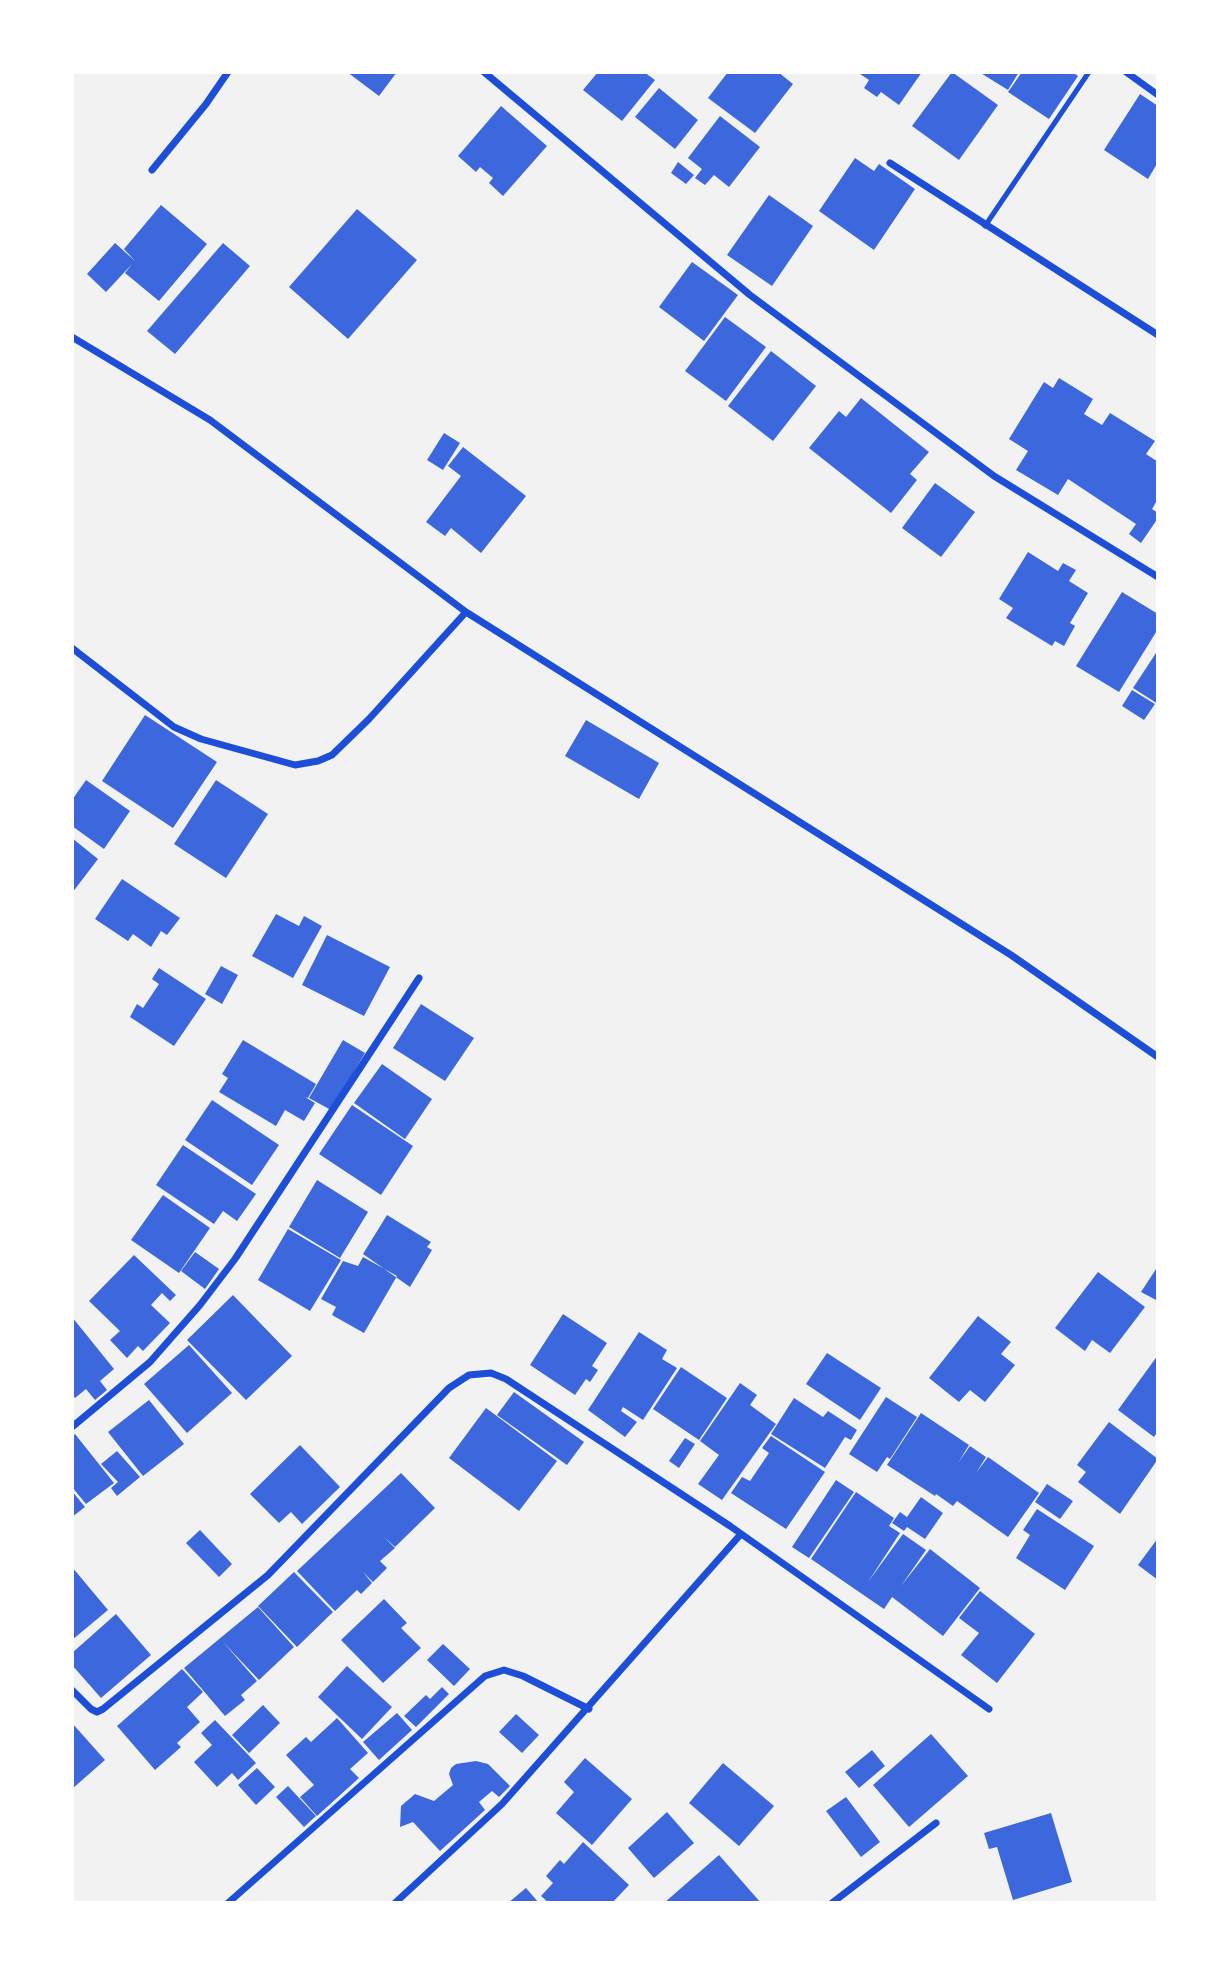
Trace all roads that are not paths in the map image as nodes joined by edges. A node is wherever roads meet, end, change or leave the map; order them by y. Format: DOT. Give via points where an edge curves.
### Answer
graph roads {
  1 [pos="228,72"];
  2 [pos="484,72"];
  3 [pos="1090,72"];
  4 [pos="1126,72"];
  5 [pos="1158,96"];
  6 [pos="890,163"];
  7 [pos="152,170"];
  8 [pos="985,226"];
  9 [pos="1158,335"];
  10 [pos="72,337"];
  11 [pos="1158,577"];
  12 [pos="466,612"];
  13 [pos="72,648"];
  14 [pos="419,978"];
  15 [pos="1158,1057"];
  16 [pos="72,1427"];
  17 [pos="741,1534"];
  18 [pos="72,1690"];
  19 [pos="589,1709"];
  20 [pos="989,1709"];
  21 [pos="936,1823"];
  22 [pos="228,1903"];
  23 [pos="395,1903"];
  24 [pos="832,1903"];
  1 -- 7 [label="street"];
  2 -- 11 [label="street" via="750,295 994,476"];
  3 -- 8 [label="lane"];
  4 -- 5 [label="street"];
  6 -- 8 [label="street"];
  8 -- 9 [label="street"];
  10 -- 12 [label="street" via="210,420"];
  12 -- 13 [label="street" via="332,755 295,765 174,727"];
  12 -- 15 [label="street" via="1011,955"];
  14 -- 16 [label="street" via="200,1305 149,1362"];
  17 -- 18 [label="street" via="506,1379 491,1373 469,1375 449,1388 268,1575 103,1709 91,1709"];
  17 -- 19 [label="street"];
  17 -- 20 [label="street"];
  19 -- 22 [label="street" via="523,1676 503,1670 485,1676"];
  19 -- 23 [label="street" via="502,1804"];
  21 -- 24 [label="street"];
}
